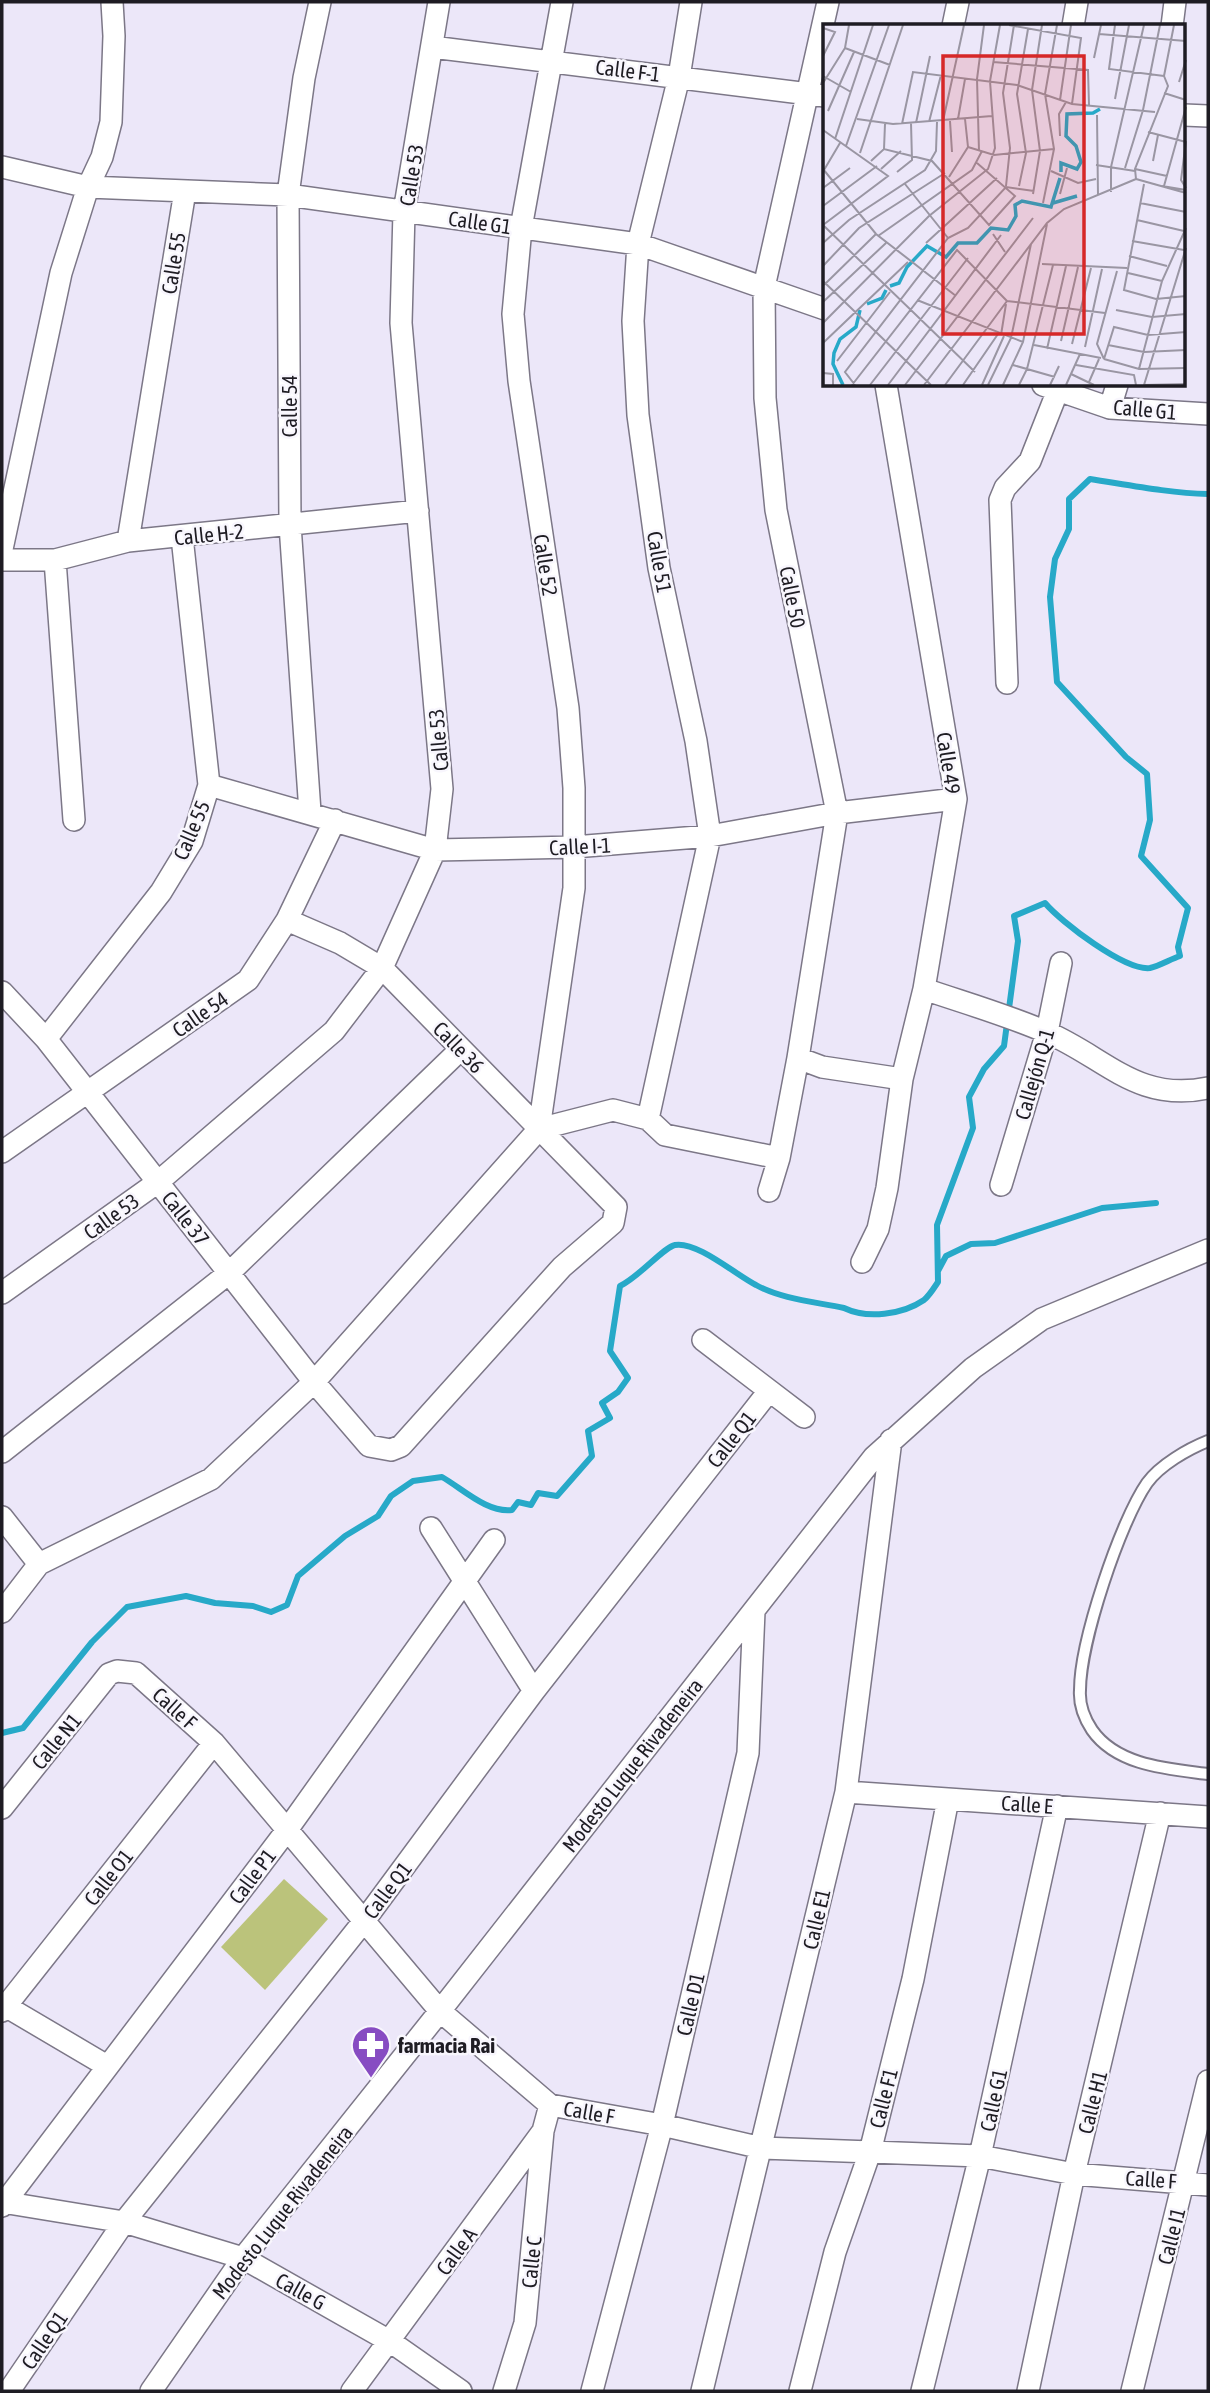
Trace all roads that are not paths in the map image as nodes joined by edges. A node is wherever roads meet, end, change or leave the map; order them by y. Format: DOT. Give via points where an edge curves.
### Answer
graph roads {
  1 [pos="112,2"];
  2 [pos="320,2"];
  3 [pos="439,2"];
  4 [pos="562,2"];
  5 [pos="691,2"];
  6 [pos="828,2"];
  7 [pos="958,2"];
  8 [pos="1077,2"];
  9 [pos="1175,2"];
  10 [pos="825,24"];
  11 [pos="953,24"];
  12 [pos="1073,24"];
  13 [pos="1172,24"];
  14 [pos="823,41"];
  15 [pos="432,47"];
  16 [pos="551,61"];
  17 [pos="679,77"];
  18 [pos="816,95"];
  19 [pos="1186,115"];
  20 [pos="1208,116"];
  21 [pos="2,167"];
  22 [pos="88,187"];
  23 [pos="185,191"];
  24 [pos="288,195"];
  25 [pos="404,212"];
  26 [pos="521,228"];
  27 [pos="638,244"];
  28 [pos="764,287"];
  29 [pos="823,308"];
  30 [pos="886,387"];
  31 [pos="1116,387"];
  32 [pos="1050,388"];
  33 [pos="1110,408"];
  34 [pos="1208,414"];
  35 [pos="418,511"];
  36 [pos="289,525"];
  37 [pos="182,537"];
  38 [pos="128,541"];
  39 [pos="2,549"];
  40 [pos="2,560"];
  41 [pos="55,560"];
  42 [pos="1007,683"];
  43 [pos="209,785"];
  44 [pos="956,799"];
  45 [pos="310,812"];
  46 [pos="836,813"];
  47 [pos="74,820"];
  48 [pos="335,820"];
  49 [pos="710,836"];
  50 [pos="575,848"];
  51 [pos="435,850"];
  52 [pos="287,920"];
  53 [pos="1061,963"];
  54 [pos="382,968"];
  55 [pos="925,989"];
  56 [pos="5,1000"];
  57 [pos="1048,1032"];
  58 [pos="46,1038"];
  59 [pos="461,1049"];
  60 [pos="798,1058"];
  61 [pos="902,1079"];
  62 [pos="1208,1088"];
  63 [pos="88,1092"];
  64 [pos="648,1119"];
  65 [pos="539,1129"];
  66 [pos="2,1152"];
  67 [pos="779,1158"];
  68 [pos="158,1182"];
  69 [pos="1001,1185"];
  70 [pos="769,1191"];
  71 [pos="1208,1250"];
  72 [pos="862,1262"];
  73 [pos="229,1273"];
  74 [pos="2,1293"];
  75 [pos="704,1340"];
  76 [pos="314,1382"];
  77 [pos="769,1391"];
  78 [pos="804,1417"];
  79 [pos="891,1440"];
  80 [pos="1208,1441"];
  81 [pos="369,1446"];
  82 [pos="2,1452"];
  83 [pos="2,1517"];
  84 [pos="431,1528"];
  85 [pos="494,1540"];
  86 [pos="38,1564"];
  87 [pos="464,1581"];
  88 [pos="754,1611"];
  89 [pos="2,1612"];
  90 [pos="110,1674"];
  91 [pos="534,1691"];
  92 [pos="214,1743"];
  93 [pos="1208,1774"];
  94 [pos="846,1792"];
  95 [pos="948,1799"];
  96 [pos="1056,1807"];
  97 [pos="2,1808"];
  98 [pos="1160,1813"];
  99 [pos="1208,1817"];
  100 [pos="287,1830"];
  101 [pos="364,1921"];
  102 [pos="3,2007"];
  103 [pos="440,2011"];
  104 [pos="107,2066"];
  105 [pos="1208,2081"];
  106 [pos="550,2105"];
  107 [pos="662,2125"];
  108 [pos="543,2131"];
  109 [pos="762,2148"];
  110 [pos="870,2152"];
  111 [pos="980,2156"];
  112 [pos="1074,2174"];
  113 [pos="1184,2181"];
  114 [pos="1208,2185"];
  115 [pos="2,2203"];
  116 [pos="124,2222"];
  117 [pos="243,2258"];
  118 [pos="391,2342"];
  119 [pos="9,2391"];
  120 [pos="151,2391"];
  121 [pos="352,2391"];
  122 [pos="461,2391"];
  123 [pos="504,2391"];
  124 [pos="592,2391"];
  125 [pos="702,2391"];
  126 [pos="800,2391"];
  127 [pos="922,2391"];
  128 [pos="1028,2391"];
  129 [pos="1132,2391"];
  1 -- 22 [label="street" via="111,122"];
  2 -- 24 [label="street, Calle 54"];
  3 -- 15 [label="street, Calle 53"];
  4 -- 16 [label="street, Calle 52"];
  5 -- 17 [label="street, Calle 51"];
  6 -- 10 [label="street, Calle 50"];
  7 -- 11 [label="street"];
  8 -- 12 [label="street"];
  9 -- 13 [label="street"];
  14 -- 18 [label="street, Calle 50"];
  15 -- 16 [label="street, Calle F-1"];
  15 -- 25 [label="street, Calle 53"];
  16 -- 17 [label="street, Calle F-1"];
  16 -- 26 [label="street, Calle 52"];
  17 -- 18 [label="street, Calle F-1"];
  17 -- 27 [label="street, Calle 51"];
  18 -- 28 [label="street, Calle 50"];
  19 -- 20 [label="street"];
  21 -- 22 [label="street, Calle G1"];
  22 -- 23 [label="street, Calle G1"];
  22 -- 39 [label="street" via="58,286"];
  23 -- 24 [label="street, Calle G1"];
  23 -- 38 [label="street, Calle 55"];
  24 -- 25 [label="street, Calle G1"];
  24 -- 36 [label="street, Calle 54"];
  25 -- 26 [label="street, Calle G1"];
  25 -- 35 [label="street, Calle 53" via="401,323"];
  26 -- 27 [label="street, Calle G1"];
  26 -- 50 [label="street, Calle 52" via="513,314 568,708"];
  27 -- 28 [label="street, Calle G1"];
  27 -- 49 [label="street, Calle 51" via="632,321 638,415 659,568 696,741"];
  28 -- 29 [label="street, Calle G1"];
  28 -- 46 [label="street, Calle 50" via="765,398 776,510"];
  30 -- 44 [label="street, Calle 49"];
  31 -- 33 [label="street"];
  32 -- 33 [label="street, Calle G1"];
  32 -- 42 [label="street" via="1030,461 1000,500"];
  33 -- 34 [label="street, Calle G1"];
  35 -- 36 [label="street, Calle H-2"];
  35 -- 51 [label="street, Calle 53" via="442,789"];
  36 -- 37 [label="street, Calle H-2"];
  36 -- 45 [label="street, Calle 54"];
  37 -- 38 [label="street, Calle H-2"];
  37 -- 43 [label="street, Calle 55"];
  38 -- 41 [label="street, Calle H-2"];
  40 -- 41 [label="street, Calle H-2"];
  41 -- 47 [label="street"];
  43 -- 45 [label="street, Calle I-1"];
  43 -- 58 [label="street, Calle 55" via="191,841 161,892"];
  44 -- 46 [label="street, Calle I-1"];
  44 -- 55 [label="street, Calle 49"];
  45 -- 48 [label="street, Calle I-1"];
  46 -- 49 [label="street, Calle I-1"];
  46 -- 60 [label="street, Calle 50"];
  48 -- 51 [label="street, Calle I-1"];
  48 -- 52 [label="street, Calle 54"];
  49 -- 50 [label="street, Calle I-1"];
  49 -- 64 [label="street, Calle 51"];
  50 -- 51 [label="street, Calle I-1"];
  50 -- 65 [label="street, Calle 52" via="575,888"];
  51 -- 54 [label="street, Calle 53"];
  52 -- 54 [label="street, Calle 36"];
  52 -- 63 [label="street, Calle 54" via="248,980"];
  53 -- 57 [label="street, Callejón Q-1"];
  54 -- 59 [label="street, Calle 36"];
  54 -- 68 [label="street, Calle 53" via="334,1031"];
  55 -- 57 [label="street"];
  55 -- 61 [label="street, Calle 49"];
  56 -- 58 [label="street, Calle 37"];
  57 -- 62 [label="street" via="1130,1080 1158,1091"];
  57 -- 69 [label="street, Callejón Q-1"];
  58 -- 63 [label="street, Calle 37"];
  59 -- 65 [label="street, Calle 36"];
  59 -- 73 [label="street"];
  60 -- 61 [label="street"];
  60 -- 67 [label="street, Calle 50"];
  61 -- 72 [label="street, Calle 49" via="878,1228"];
  63 -- 66 [label="street, Calle 54"];
  63 -- 68 [label="street, Calle 37"];
  64 -- 65 [label="street" via="613,1110"];
  64 -- 67 [label="street" via="665,1135"];
  65 -- 76 [label="street"];
  65 -- 81 [label="street, Calle 36" via="613,1201 613,1223 562,1267 401,1447"];
  67 -- 70 [label="street, Calle 50"];
  68 -- 73 [label="street, Calle 37"];
  68 -- 74 [label="street, Calle 53"];
  71 -- 79 [label="street, Modesto Luque Rivadeneira" via="1042,1319 973,1368"];
  73 -- 76 [label="street, Calle 37"];
  73 -- 82 [label="street"];
  75 -- 77 [label="street"];
  76 -- 81 [label="street, Calle 37"];
  76 -- 86 [label="street" via="211,1479"];
  77 -- 78 [label="street"];
  77 -- 91 [label="street, Calle Q1"];
  79 -- 88 [label="street, Modesto Luque Rivadeneira"];
  79 -- 94 [label="street, Calle E1"];
  80 -- 93 [label="lane" via="1170,1462 1148,1481 1126,1522 1086,1644 1079,1690 1083,1715 1111,1748 1134,1760"];
  83 -- 86 [label="street"];
  84 -- 87 [label="street"];
  85 -- 87 [label="street, Calle P1"];
  86 -- 89 [label="street"];
  87 -- 91 [label="street"];
  87 -- 100 [label="street, Calle P1"];
  88 -- 103 [label="street, Modesto Luque Rivadeneira"];
  88 -- 107 [label="street, Calle D1" via="748,1753"];
  90 -- 92 [label="street, Calle F" via="136,1674"];
  90 -- 97 [label="street, Calle N1"];
  91 -- 101 [label="street, Calle Q1"];
  92 -- 100 [label="street, Calle F"];
  92 -- 102 [label="street, Calle O1"];
  94 -- 95 [label="street, Calle E"];
  94 -- 109 [label="street, Calle E1"];
  95 -- 96 [label="street, Calle E"];
  95 -- 110 [label="street, Calle F1" via="913,1979"];
  96 -- 98 [label="street, Calle E"];
  96 -- 111 [label="street, Calle G1"];
  98 -- 99 [label="street, Calle E"];
  98 -- 112 [label="street, Calle H1"];
  100 -- 101 [label="street, Calle F"];
  100 -- 104 [label="street, Calle P1"];
  101 -- 103 [label="street, Calle F"];
  101 -- 116 [label="street, Calle Q1"];
  102 -- 104 [label="street"];
  103 -- 106 [label="street, Calle F"];
  103 -- 117 [label="street, Modesto Luque Rivadeneira"];
  104 -- 115 [label="street, Calle P1"];
  105 -- 113 [label="street, Calle I1"];
  106 -- 107 [label="street, Calle F"];
  106 -- 108 [label="street, Calle A"];
  107 -- 109 [label="street, Calle F"];
  107 -- 124 [label="street, Calle D1"];
  108 -- 118 [label="street, Calle A"];
  108 -- 123 [label="street, Calle C" via="525,2323"];
  109 -- 110 [label="street, Calle F"];
  109 -- 125 [label="street, Calle E1"];
  110 -- 111 [label="street, Calle F"];
  110 -- 126 [label="street, Calle F1" via="835,2252"];
  111 -- 112 [label="street, Calle F"];
  111 -- 127 [label="street, Calle G1"];
  112 -- 113 [label="street, Calle F"];
  112 -- 128 [label="street, Calle H1"];
  113 -- 114 [label="street, Calle F"];
  113 -- 129 [label="street, Calle I1"];
  115 -- 116 [label="street, Calle G"];
  116 -- 117 [label="street, Calle G"];
  116 -- 119 [label="street, Calle Q1"];
  117 -- 118 [label="street, Calle G"];
  117 -- 120 [label="street, Modesto Luque Rivadeneira"];
  118 -- 121 [label="street, Calle A"];
  118 -- 122 [label="street, Calle G"];
}
